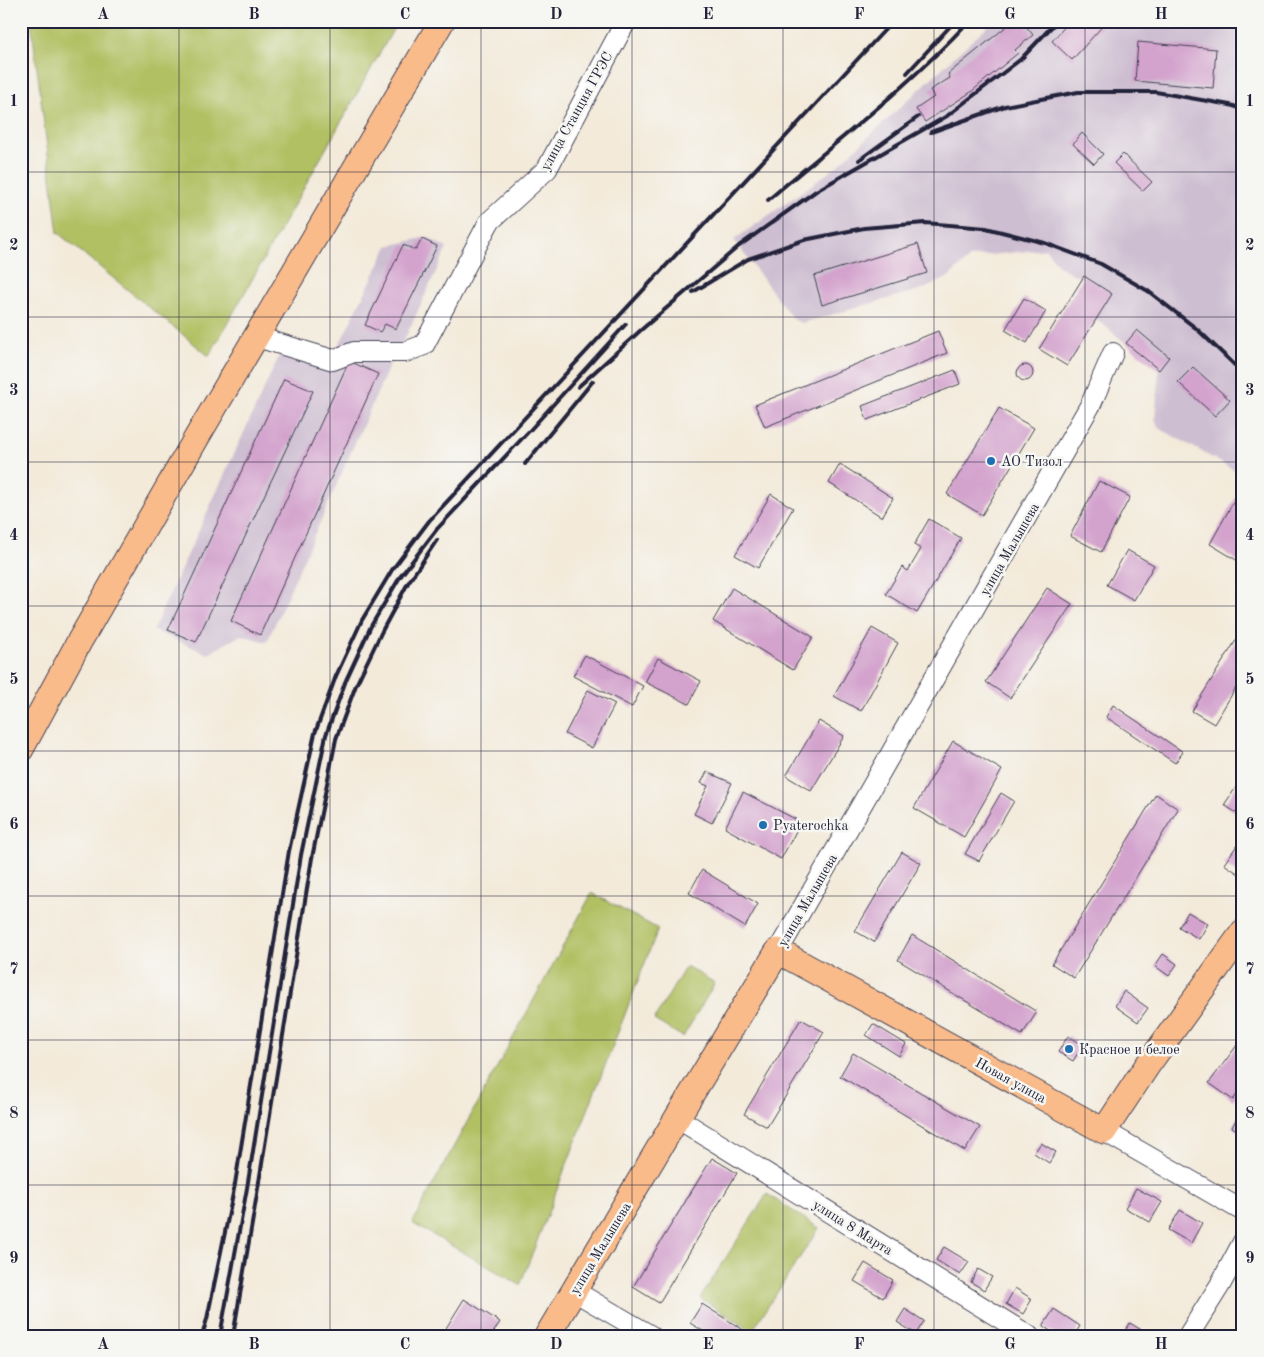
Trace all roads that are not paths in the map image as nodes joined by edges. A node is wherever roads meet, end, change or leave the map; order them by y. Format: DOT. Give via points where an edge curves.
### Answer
graph roads {
  1 [pos="442,21"];
  2 [pos="626,21"];
  3 [pos="257,337"];
  4 [pos="1113,353"];
  5 [pos="21,750"];
  6 [pos="1243,932"];
  7 [pos="778,951"];
  8 [pos="677,1118"];
  9 [pos="1104,1131"];
  10 [pos="1243,1211"];
  11 [pos="1243,1242"];
  12 [pos="574,1291"];
  13 [pos="547,1336"];
  14 [pos="651,1336"];
  15 [pos="1029,1336"];
  16 [pos="1188,1336"];
  1 -- 3 [label="main road"];
  2 -- 3 [label="street, улица Станция ГРЭС" via="547,169 489,222 424,345 405,352 354,352 333,360"];
  3 -- 5 [label="main road" via="84,634"];
  4 -- 7 [label="street, улица Малышева" via="1091,404"];
  6 -- 9 [label="main road"];
  7 -- 8 [label="main road, улица Малышева"];
  7 -- 9 [label="main road, Новая улица"];
  8 -- 12 [label="main road, улица Малышева"];
  8 -- 15 [label="street, улица 8 Марта"];
  9 -- 10 [label="street, Новая улица"];
  11 -- 16 [label="street"];
  12 -- 13 [label="main road, улица Малышева"];
  12 -- 14 [label="street"];
}
